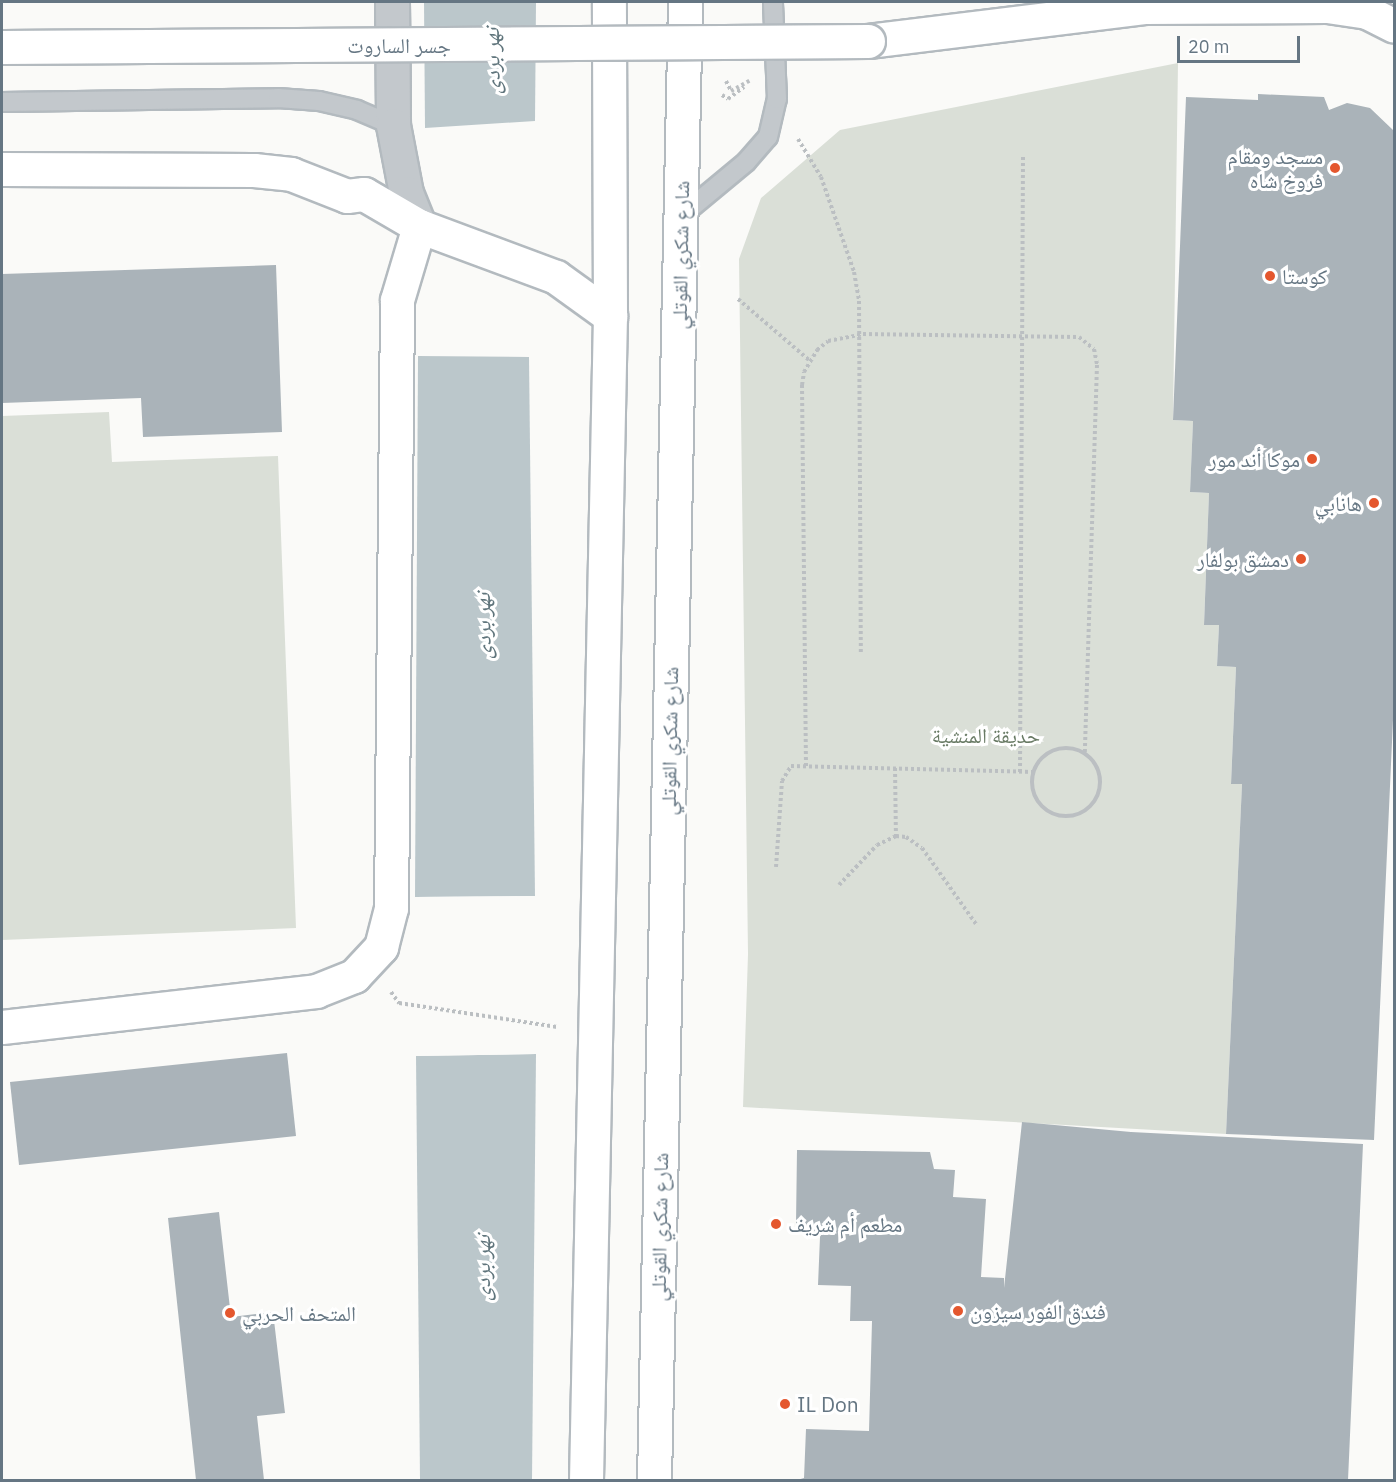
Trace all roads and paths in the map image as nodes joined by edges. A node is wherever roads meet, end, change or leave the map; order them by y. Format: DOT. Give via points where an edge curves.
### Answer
graph roads {
  1 [pos="392,2"];
  2 [pos="609,2"];
  3 [pos="685,2"];
  4 [pos="773,2"];
  5 [pos="1157,4"];
  6 [pos="1395,26"];
  7 [pos="2,47"];
  8 [pos="753,78"];
  9 [pos="731,91"];
  10 [pos="2,102"];
  11 [pos="775,118"];
  12 [pos="393,125"];
  13 [pos="1023,155"];
  14 [pos="2,169"];
  15 [pos="681,216"];
  16 [pos="419,226"];
  17 [pos="738,299"];
  18 [pos="610,316"];
  19 [pos="862,334"];
  20 [pos="1023,336"];
  21 [pos="809,360"];
  22 [pos="861,655"];
  23 [pos="1085,753"];
  24 [pos="806,766"];
  25 [pos="894,768"];
  26 [pos="1020,772"];
  27 [pos="1033,772"];
  28 [pos="896,836"];
  29 [pos="776,867"];
  30 [pos="839,885"];
  31 [pos="976,924"];
  32 [pos="369,963"];
  33 [pos="2,1027"];
  34 [pos="594,1050"];
  35 [pos="586,1480"];
  36 [pos="654,1480"];
  1 -- 12 [label="street"];
  2 -- 18 [label="main road"];
  3 -- 15 [label="main road, شارع شكري القوتلي"];
  4 -- 11 [label="lane"];
  5 -- 6 [label="main road, جسر الساروت" via="1327,6 1367,12"];
  5 -- 7 [label="main road, جسر الساروت, bridge" via="868,41"];
  8 -- 9 [label="path, bridge"];
  10 -- 12 [label="lane" via="278,98 318,101 357,110"];
  11 -- 15 [label="lane" via="759,151"];
  11 -- 19 [label="path" via="805,146 818,169 854,272"];
  12 -- 16 [label="street" via="406,193"];
  13 -- 20 [label="path"];
  14 -- 16 [label="main road" via="254,170 291,174 347,196 364,194"];
  15 -- 36 [label="main road, شارع شكري القوتلي"];
  16 -- 18 [label="main road" via="556,277"];
  16 -- 32 [label="main road" via="402,275 396,326 391,908 381,946"];
  17 -- 21 [label="path"];
  18 -- 34 [label="main road"];
  19 -- 20 [label="path"];
  19 -- 21 [label="path" via="828,341"];
  19 -- 22 [label="path"];
  20 -- 23 [label="path" via="1079,337 1088,342 1097,357"];
  20 -- 26 [label="path"];
  21 -- 24 [label="path" via="802,385"];
  23 -- 27 [label="path" via="1060,748 1049,752"];
  23 -- 27 [label="path" via="1099,775 1099,788 1094,801 1071,815 1046,809 1037,799"];
  24 -- 25 [label="path"];
  24 -- 29 [label="path" via="791,766 783,774"];
  25 -- 26 [label="path"];
  25 -- 28 [label="path"];
  26 -- 27 [label="path"];
  28 -- 30 [label="path" via="878,845"];
  28 -- 31 [label="path" via="906,837 922,848"];
  32 -- 33 [label="main road" via="336,986 316,991"];
  32 -- 34 [label="path" via="399,1003 559,1027"];
  34 -- 35 [label="main road"];
}
